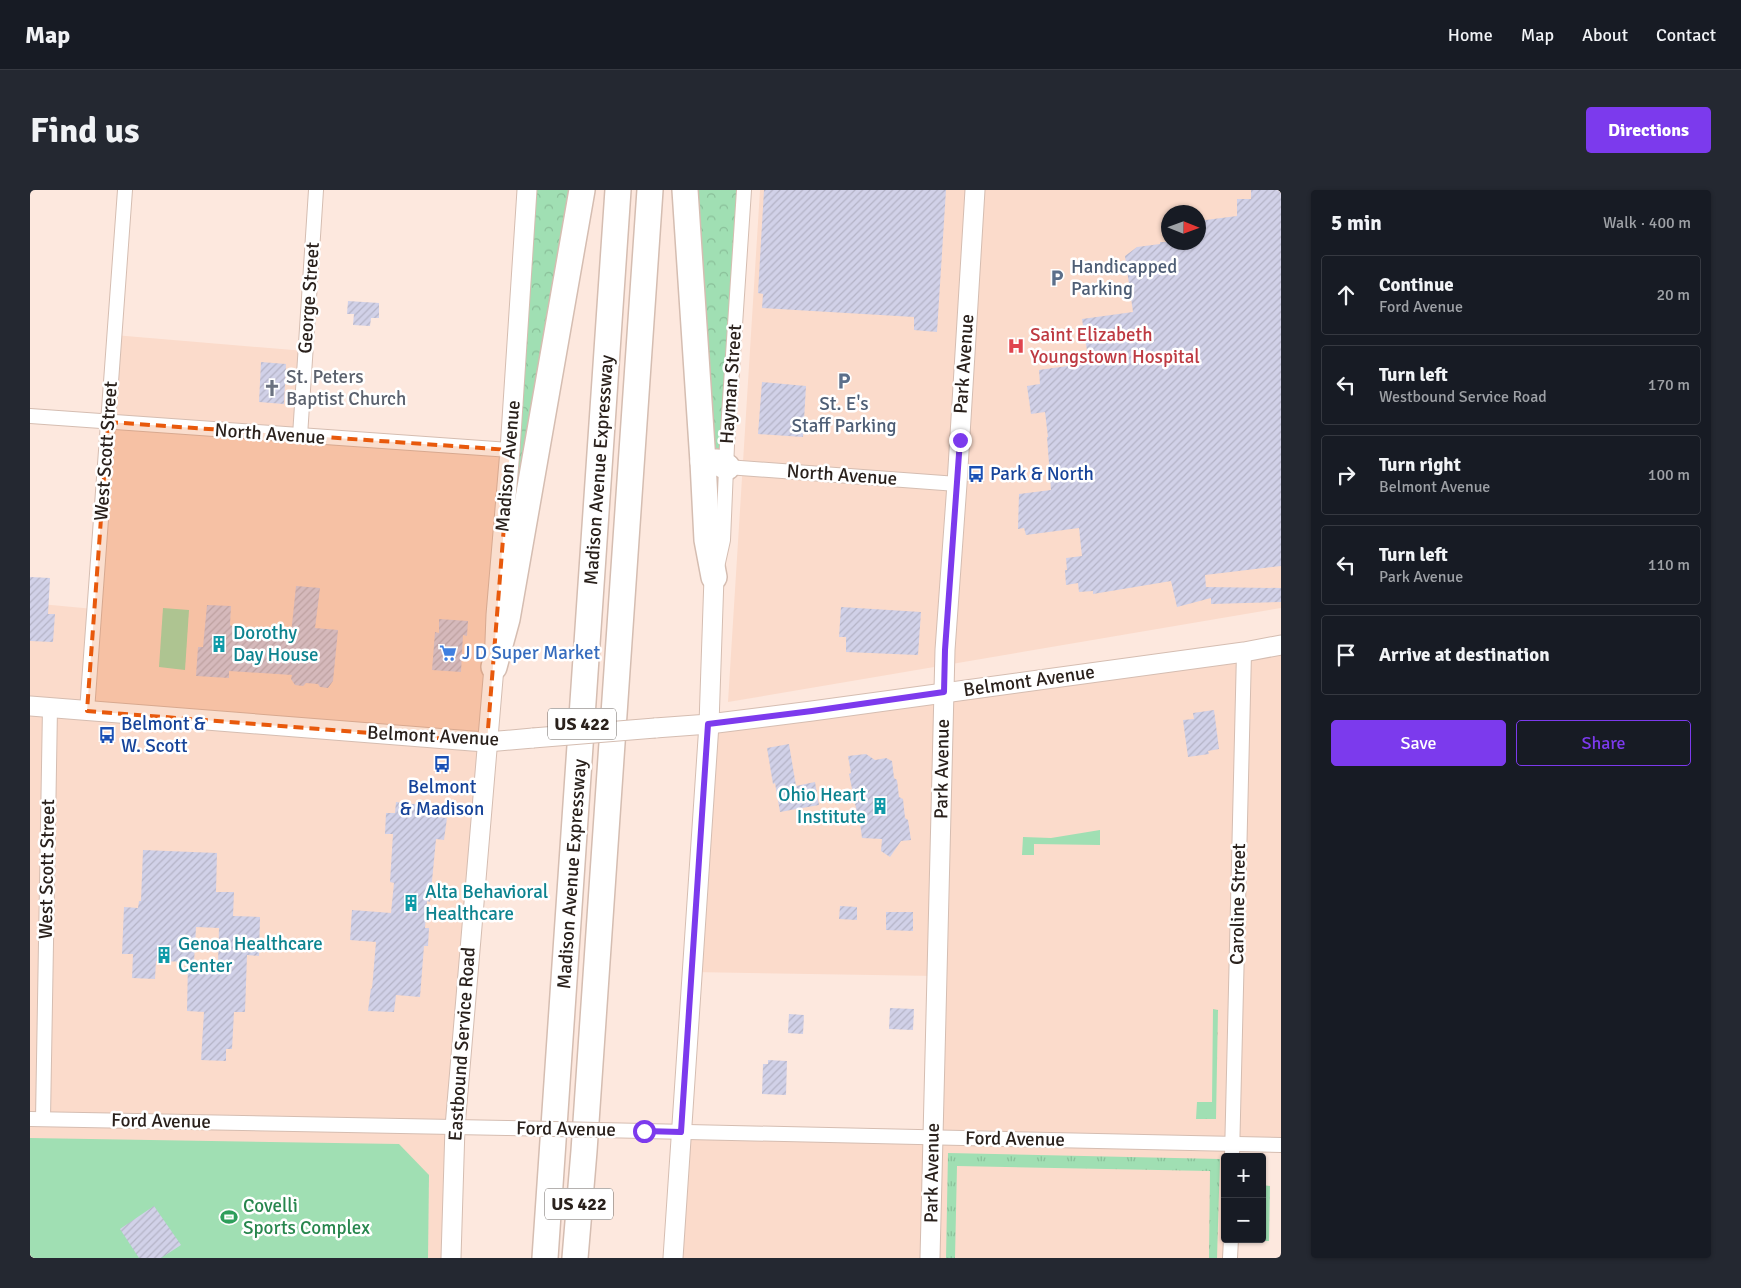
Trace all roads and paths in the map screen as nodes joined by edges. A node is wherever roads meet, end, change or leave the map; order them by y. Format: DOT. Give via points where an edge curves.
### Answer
graph roads {
  1 [pos="125,190"];
  2 [pos="316,190"];
  3 [pos="527,190"];
  4 [pos="582,190"];
  5 [pos="618,190"];
  6 [pos="650,190"];
  7 [pos="685,190"];
  8 [pos="744,190"];
  9 [pos="975,190"];
  10 [pos="30,416"];
  11 [pos="108,422"];
  12 [pos="300,436"];
  13 [pos="510,450"];
  14 [pos="715,464"];
  15 [pos="957,484"];
  16 [pos="714,577"];
  17 [pos="1281,645"];
  18 [pos="1244,652"];
  19 [pos="494,667"];
  20 [pos="944,692"];
  21 [pos="30,706"];
  22 [pos="50,708"];
  23 [pos="86,712"];
  24 [pos="708,724"];
  25 [pos="487,742"];
  26 [pos="36,1119"];
  27 [pos="455,1127"];
  28 [pos="681,1132"];
  29 [pos="932,1137"];
  30 [pos="1281,1145"];
  31 [pos="1232,1150"];
  32 [pos="1231,1243"];
  33 [pos="451,1258"];
  34 [pos="545,1258"];
  35 [pos="575,1258"];
  36 [pos="673,1258"];
  37 [pos="930,1258"];
  38 [pos="1230,1258"];
  1 -- 11 [label="street, West Scott Street"];
  2 -- 12 [label="street, George Street"];
  3 -- 13 [label="main road, Madison Avenue"];
  4 -- 19 [label="highway" via="507,620"];
  5 -- 34 [label="highway, Madison Avenue Expressway / US 422"];
  6 -- 35 [label="highway, Madison Avenue Expressway / US 422"];
  7 -- 14 [label="highway"];
  8 -- 14 [label="street, Hayman Street"];
  9 -- 15 [label="main road, Park Avenue"];
  10 -- 11 [label="street, North Avenue"];
  11 -- 12 [label="street, North Avenue"];
  11 -- 23 [label="street, West Scott Street"];
  12 -- 13 [label="street, North Avenue"];
  13 -- 19 [label="main road, Madison Avenue"];
  14 -- 15 [label="street, North Avenue"];
  14 -- 16 [label="highway" via="707,540"];
  15 -- 20 [label="main road, Park Avenue"];
  16 -- 24 [label="main road"];
  17 -- 18 [label="main road, Belmont Avenue"];
  18 -- 20 [label="main road, Belmont Avenue"];
  18 -- 31 [label="street, Caroline Street"];
  19 -- 25 [label="main road, Madison Avenue"];
  20 -- 24 [label="main road, Belmont Avenue"];
  20 -- 29 [label="main road, Park Avenue"];
  21 -- 22 [label="main road, Belmont Avenue"];
  22 -- 23 [label="main road, Belmont Avenue"];
  22 -- 26 [label="street, West Scott Street"];
  23 -- 25 [label="main road, Belmont Avenue"];
  24 -- 25 [label="main road, Belmont Avenue, bridge"];
  24 -- 28 [label="main road"];
  25 -- 27 [label="main road, Eastbound Service Road"];
  26 -- 27 [label="street, Ford Avenue"];
  27 -- 28 [label="street, Ford Avenue, bridge"];
  27 -- 33 [label="main road, Eastbound Service Road"];
  28 -- 29 [label="street, Ford Avenue"];
  28 -- 36 [label="main road"];
  29 -- 31 [label="street, Ford Avenue"];
  29 -- 37 [label="main road, Park Avenue"];
  30 -- 31 [label="street, Ford Avenue"];
  32 -- 38 [label="street"];
}
